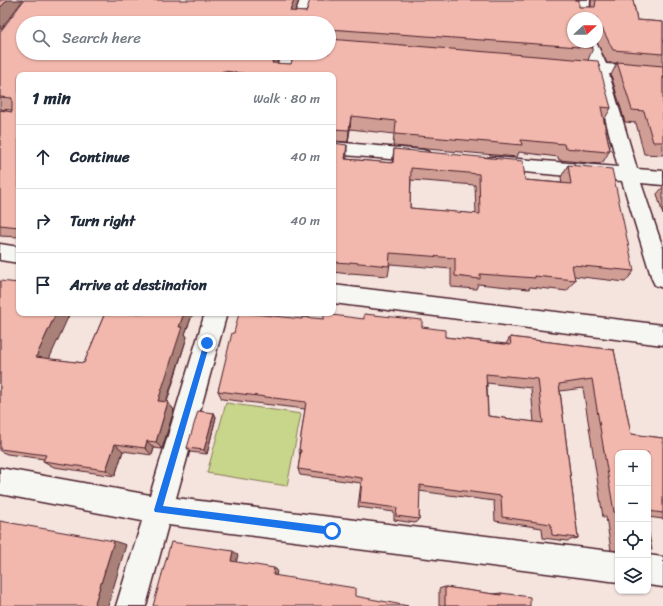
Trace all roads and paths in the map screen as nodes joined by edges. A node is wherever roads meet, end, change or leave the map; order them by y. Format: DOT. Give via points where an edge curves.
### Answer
graph roads {
  1 [pos="307,0"];
  2 [pos="583,0"];
  3 [pos="582,12"];
  4 [pos="301,16"];
  5 [pos="16,19"];
  6 [pos="0,21"];
  7 [pos="16,24"];
  8 [pos="4,37"];
  9 [pos="592,48"];
  10 [pos="287,60"];
  11 [pos="552,64"];
  12 [pos="600,68"];
  13 [pos="284,72"];
  14 [pos="663,73"];
  15 [pos="336,148"];
  16 [pos="442,158"];
  17 [pos="473,161"];
  18 [pos="629,175"];
  19 [pos="663,178"];
  20 [pos="0,252"];
  21 [pos="16,255"];
  22 [pos="663,279"];
  23 [pos="336,294"];
  24 [pos="215,316"];
  25 [pos="663,335"];
  26 [pos="0,481"];
  27 [pos="158,510"];
  28 [pos="615,567"];
  29 [pos="651,570"];
  30 [pos="663,572"];
  31 [pos="131,606"];
  1 -- 4 [label="street"];
  2 -- 3 [label="street"];
  5 -- 6 [label="street"];
  7 -- 8 [label="street"];
  9 -- 12 [label="street"];
  10 -- 13 [label="street"];
  11 -- 12 [label="street"];
  12 -- 14 [label="street"];
  12 -- 18 [label="street"];
  15 -- 16 [label="street"];
  17 -- 18 [label="street"];
  18 -- 19 [label="street"];
  18 -- 22 [label="street"];
  20 -- 21 [label="street"];
  23 -- 25 [label="street"];
  24 -- 27 [label="street"];
  26 -- 27 [label="street"];
  27 -- 28 [label="street"];
  27 -- 31 [label="street"];
  29 -- 30 [label="street"];
}
